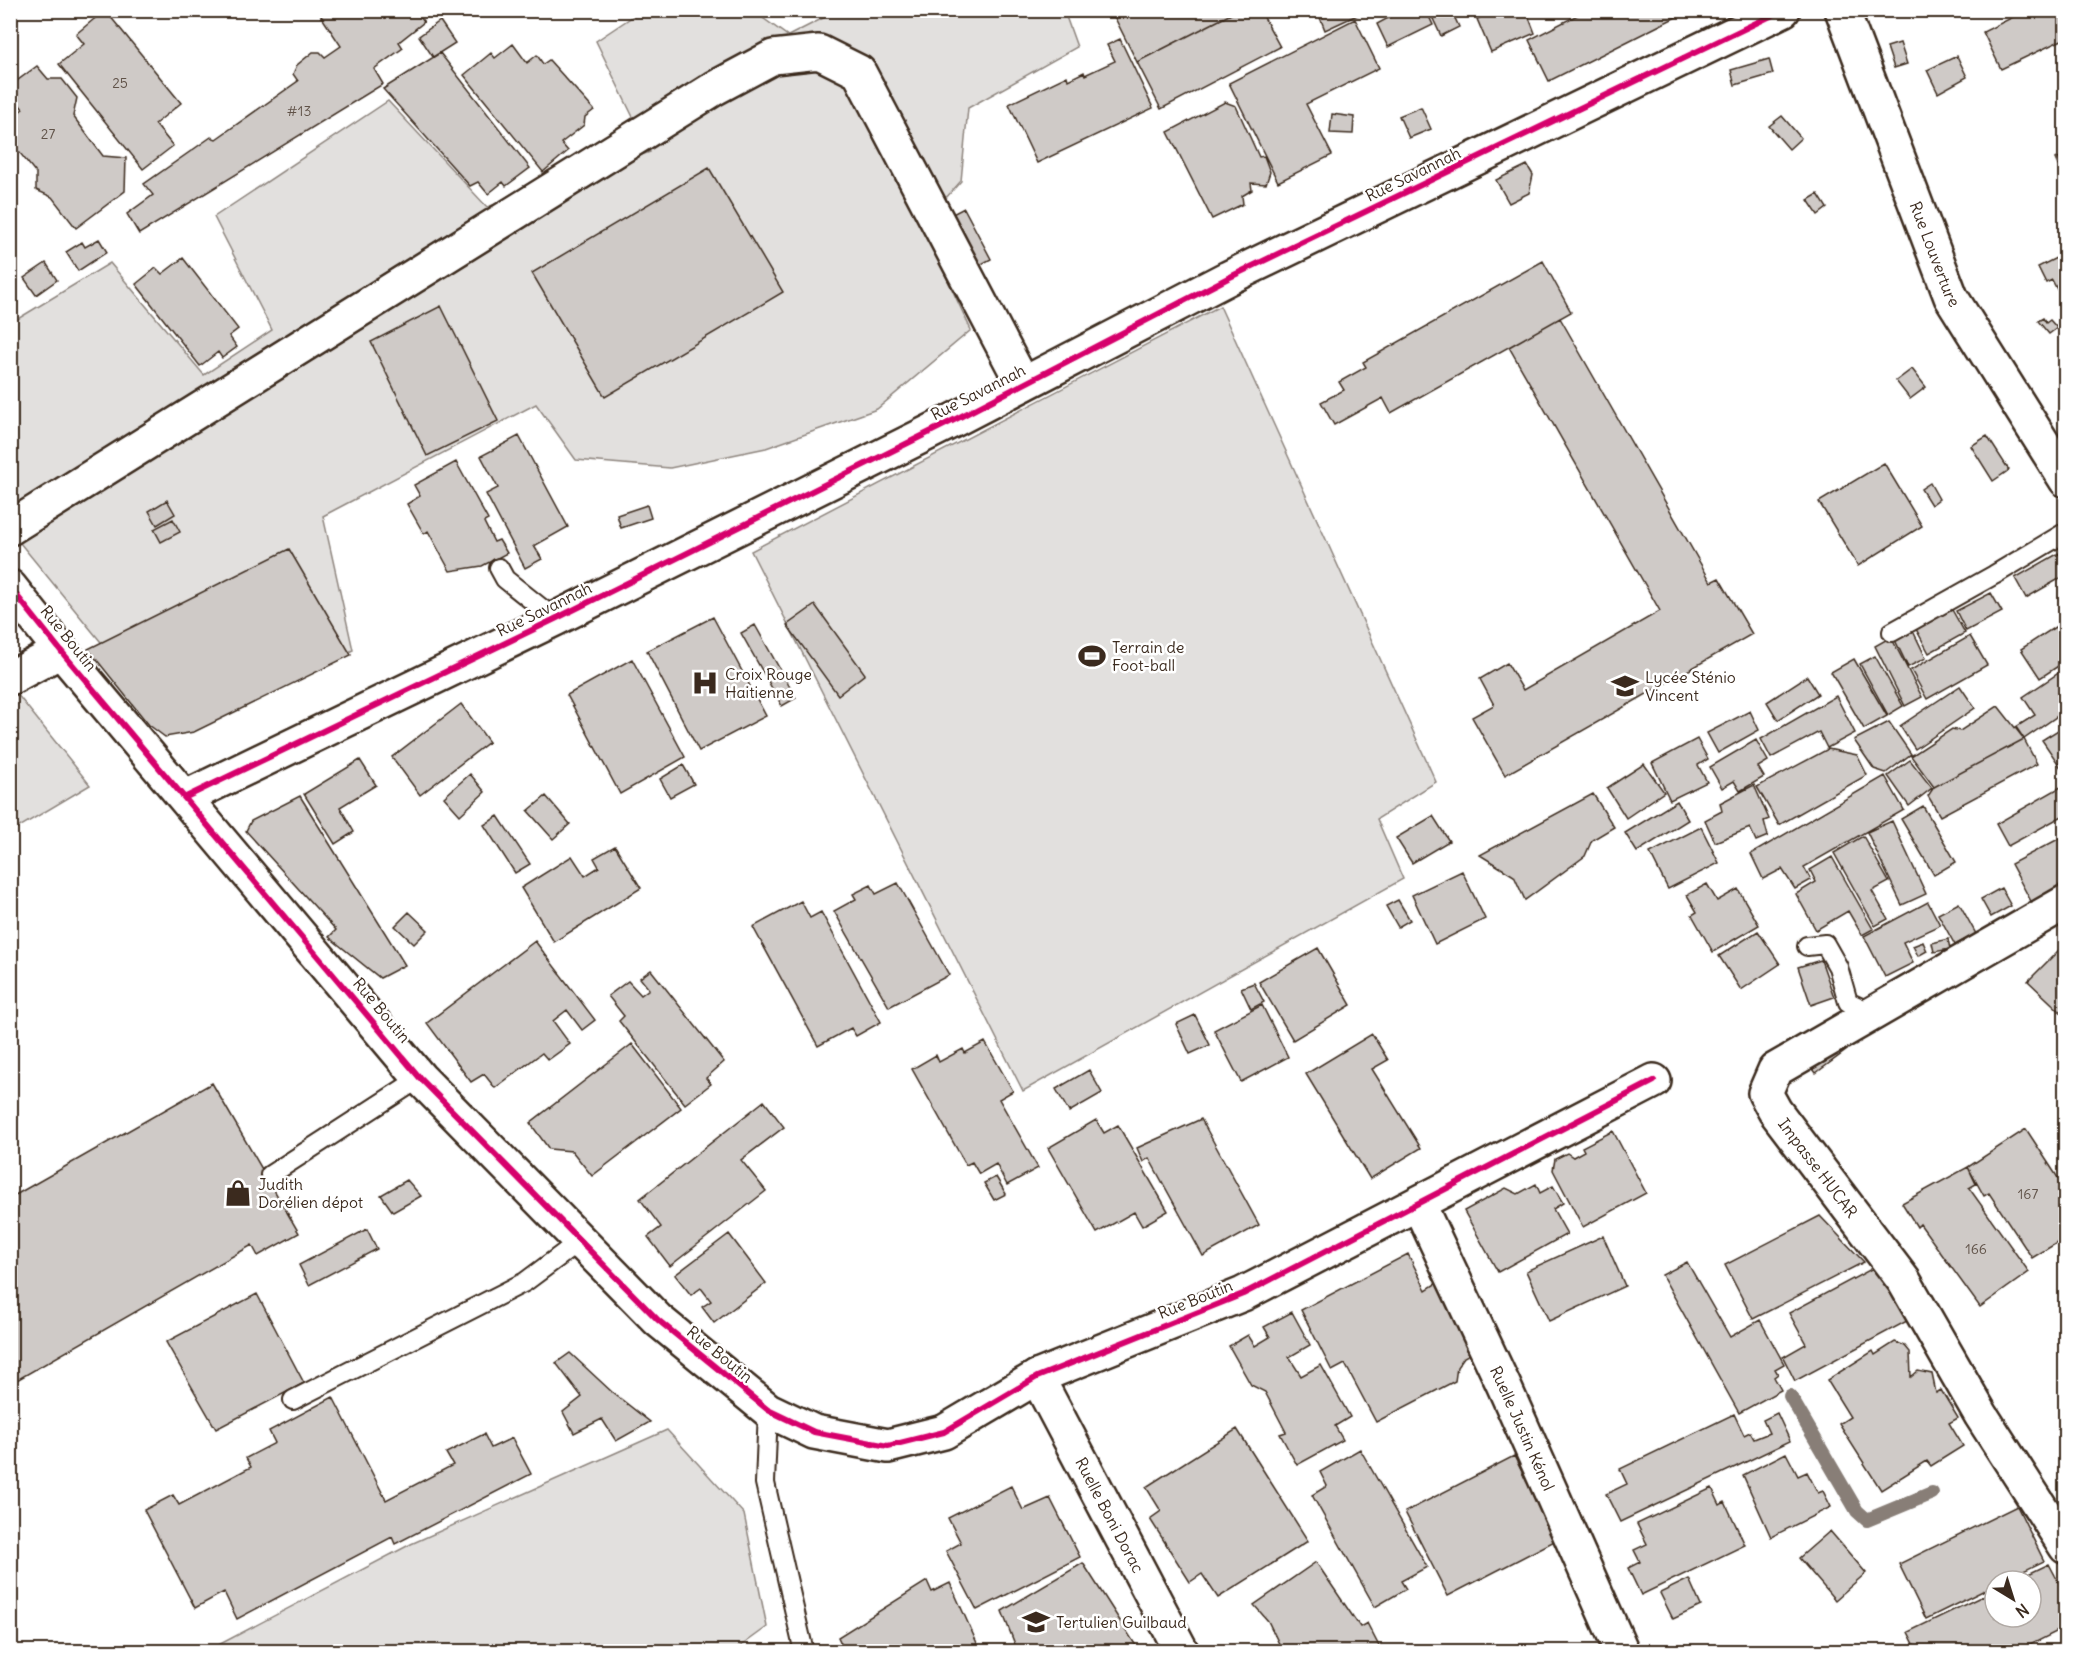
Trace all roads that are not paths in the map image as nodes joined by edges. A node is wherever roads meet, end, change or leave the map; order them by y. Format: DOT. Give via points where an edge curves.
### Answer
graph roads {
  1 [pos="1783,10"];
  2 [pos="1842,10"];
  3 [pos="1023,384"];
  4 [pos="2066,480"];
  5 [pos="10,528"];
  6 [pos="2066,532"];
  7 [pos="499,568"];
  8 [pos="10,587"];
  9 [pos="555,619"];
  10 [pos="1892,632"];
  11 [pos="61,651"];
  12 [pos="10,678"];
  13 [pos="186,797"];
  14 [pos="2066,902"];
  15 [pos="1807,946"];
  16 [pos="1874,1014"];
  17 [pos="420,1078"];
  18 [pos="1654,1081"];
  19 [pos="270,1174"];
  20 [pos="1419,1205"];
  21 [pos="580,1241"];
  22 [pos="1038,1377"];
  23 [pos="293,1400"];
  24 [pos="768,1410"];
  25 [pos="2066,1547"];
  26 [pos="804,1652"];
  27 [pos="1182,1652"];
  28 [pos="1622,1652"];
  1 -- 3 [label="street, Rue Savannah" via="1228,278"];
  2 -- 4 [label="street, Rue Louverture" via="1951,297"];
  3 -- 5 [label="street" via="859,72 819,52 773,57 715,88"];
  3 -- 9 [label="street, Rue Savannah"];
  6 -- 10 [label="lane"];
  7 -- 9 [label="lane" via="505,579"];
  8 -- 11 [label="street, Rue Boutin"];
  9 -- 13 [label="street, Rue Savannah"];
  11 -- 12 [label="street"];
  11 -- 13 [label="street, Rue Boutin"];
  13 -- 17 [label="street, Rue Boutin"];
  14 -- 16 [label="street, Impasse HUCAR"];
  15 -- 16 [label="lane" via="1825,944 1838,967 1848,1002"];
  16 -- 25 [label="street, Impasse HUCAR" via="1775,1070 1765,1093 1775,1112 1904,1281 1981,1415"];
  17 -- 19 [label="lane"];
  17 -- 21 [label="street, Rue Boutin"];
  18 -- 20 [label="street, Rue Boutin"];
  20 -- 22 [label="street, Rue Boutin" via="1243,1294"];
  20 -- 28 [label="street, Ruelle Justin Kénol"];
  21 -- 23 [label="lane" via="525,1282"];
  21 -- 24 [label="street, Rue Boutin" via="657,1320"];
  22 -- 24 [label="street, Rue Boutin" via="944,1432 888,1446 814,1432"];
  22 -- 27 [label="street, Ruelle Boni Dorac"];
  24 -- 26 [label="lane" via="765,1484"];
}
